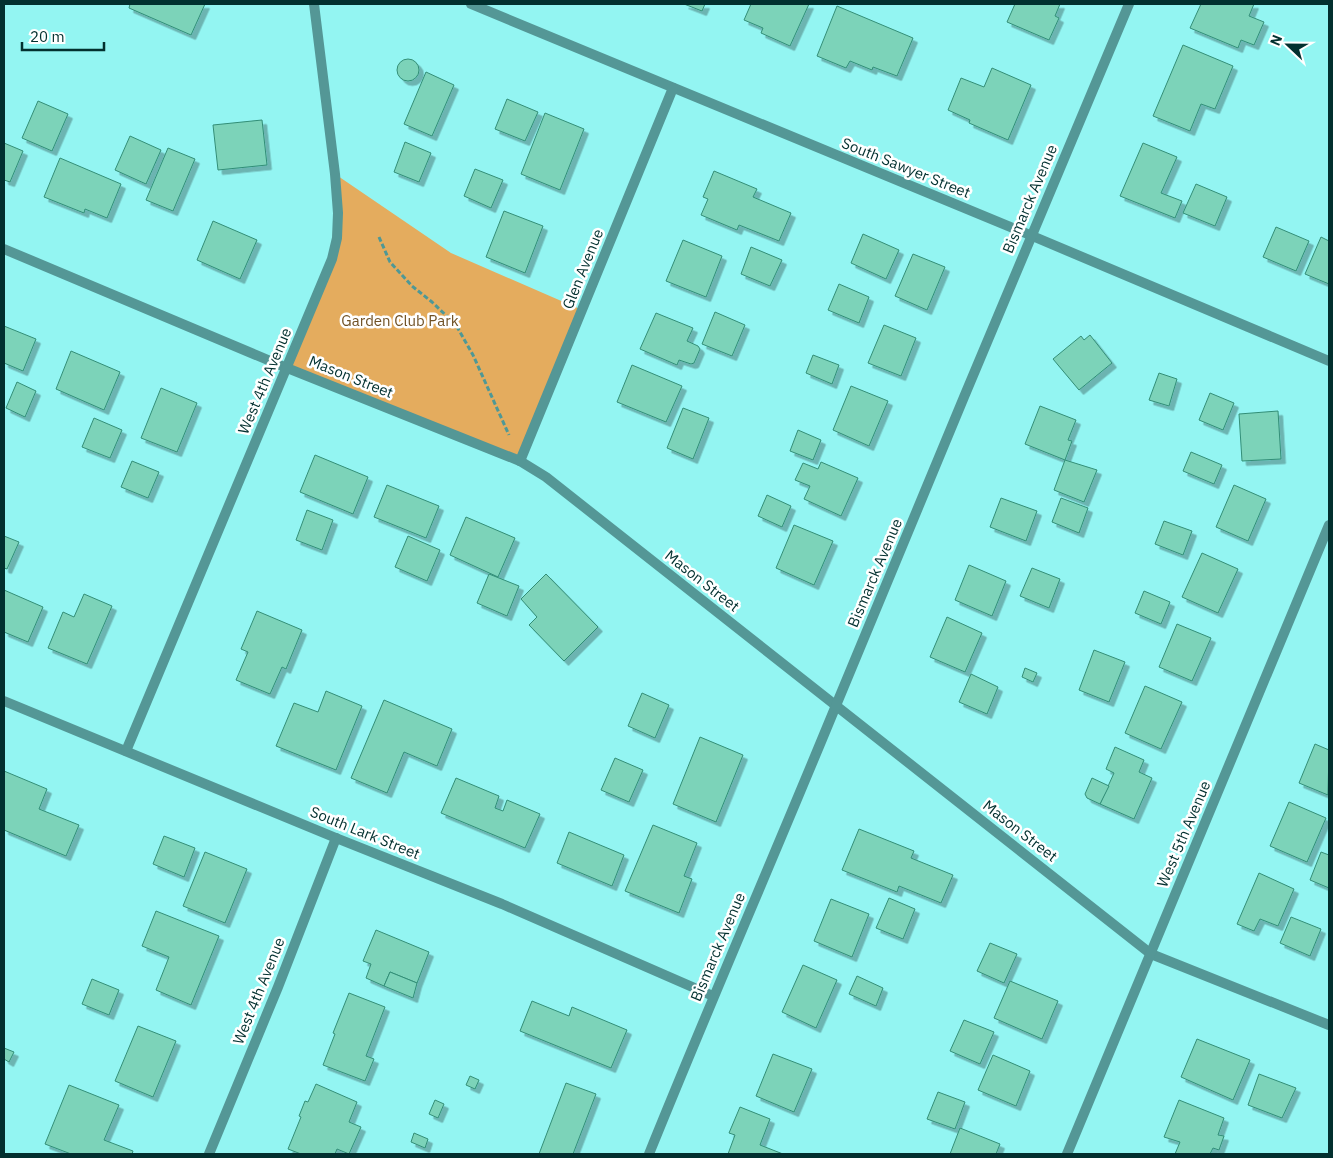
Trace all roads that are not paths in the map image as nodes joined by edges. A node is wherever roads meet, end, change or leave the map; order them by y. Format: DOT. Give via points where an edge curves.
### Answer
graph roads {
  1 [pos="314,4"];
  2 [pos="471,4"];
  3 [pos="1128,4"];
  4 [pos="673,88"];
  5 [pos="1030,235"];
  6 [pos="4,249"];
  7 [pos="1329,361"];
  8 [pos="287,368"];
  9 [pos="520,461"];
  10 [pos="1329,525"];
  11 [pos="4,700"];
  12 [pos="836,707"];
  13 [pos="126,751"];
  14 [pos="336,838"];
  15 [pos="1151,954"];
  16 [pos="713,996"];
  17 [pos="1329,1024"];
  18 [pos="209,1154"];
  19 [pos="649,1154"];
  20 [pos="1067,1154"];
  1 -- 8 [label="street, West 4th Avenue" via="334,166 337,238 326,277"];
  2 -- 4 [label="street, South Sawyer Street"];
  3 -- 5 [label="street, Bismarck Avenue"];
  4 -- 5 [label="street, South Sawyer Street"];
  4 -- 9 [label="street, Glen Avenue"];
  5 -- 7 [label="street, South Sawyer Street"];
  5 -- 12 [label="street, Bismarck Avenue"];
  6 -- 8 [label="street, Mason Street"];
  8 -- 9 [label="street, Mason Street"];
  8 -- 13 [label="street, West 4th Avenue"];
  9 -- 12 [label="street, Mason Street" via="554,483"];
  10 -- 15 [label="street, West 5th Avenue"];
  11 -- 13 [label="street, South Lark Street"];
  12 -- 15 [label="street, Mason Street"];
  12 -- 16 [label="street, Bismarck Avenue"];
  13 -- 14 [label="street, South Lark Street"];
  14 -- 16 [label="street, South Lark Street" via="502,904"];
  14 -- 18 [label="street, West 4th Avenue"];
  15 -- 17 [label="street, Mason Street"];
  15 -- 20 [label="street, West 5th Avenue"];
  16 -- 19 [label="street, Bismarck Avenue"];
}
